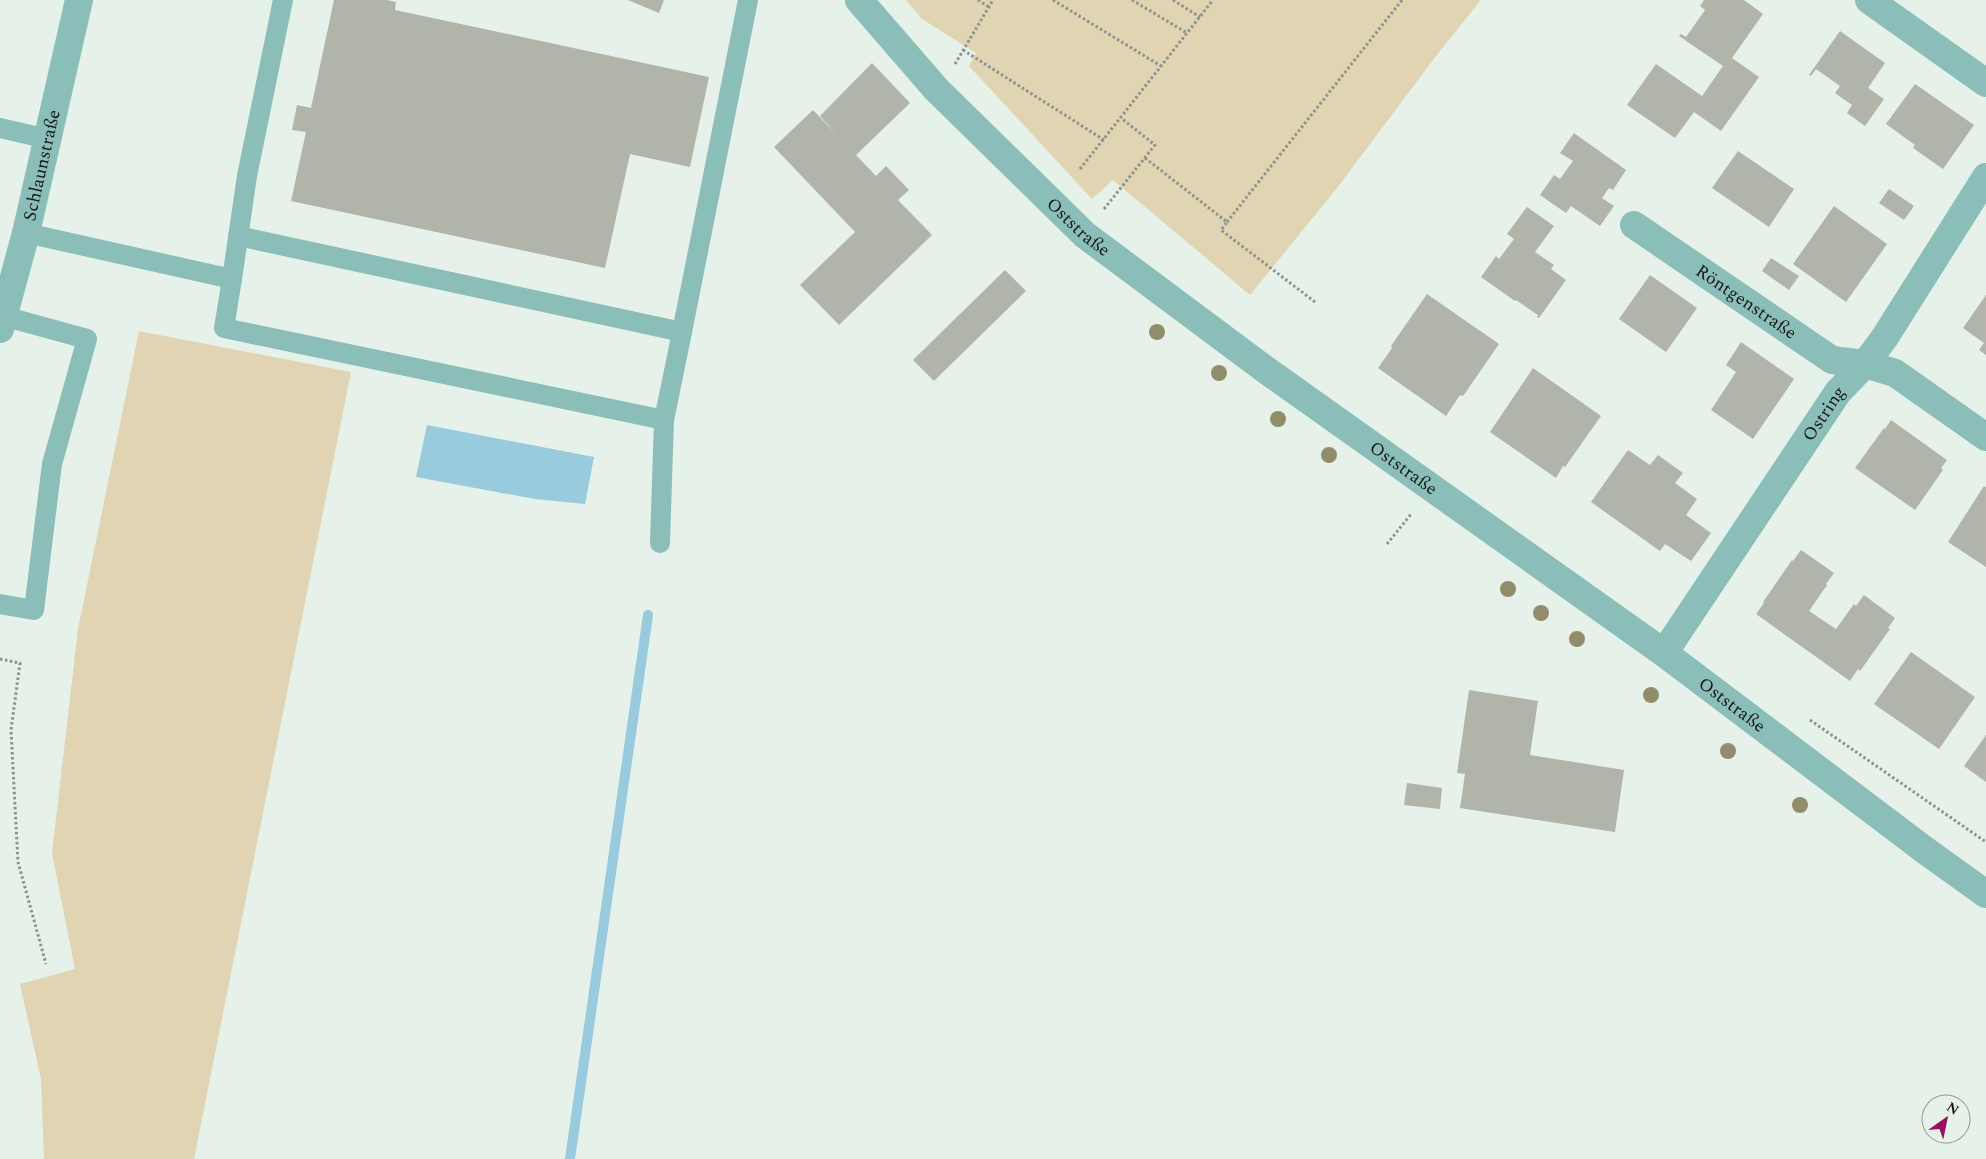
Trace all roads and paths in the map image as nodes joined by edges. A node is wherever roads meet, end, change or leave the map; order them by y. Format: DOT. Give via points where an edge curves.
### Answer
graph roads {
  1 [pos="79,0"];
  2 [pos="283,0"];
  3 [pos="748,0"];
  4 [pos="859,0"];
  5 [pos="978,0"];
  6 [pos="993,0"];
  7 [pos="1053,0"];
  8 [pos="1132,0"];
  9 [pos="1173,0"];
  10 [pos="1213,0"];
  11 [pos="1402,0"];
  12 [pos="1869,0"];
  13 [pos="989,7"];
  14 [pos="1200,17"];
  15 [pos="1187,33"];
  16 [pos="963,50"];
  17 [pos="1162,66"];
  18 [pos="1986,82"];
  19 [pos="936,89"];
  20 [pos="1121,118"];
  21 [pos="0,128"];
  22 [pos="48,139"];
  23 [pos="1104,140"];
  24 [pos="1145,158"];
  25 [pos="1080,170"];
  26 [pos="1986,177"];
  27 [pos="1227,222"];
  28 [pos="1634,225"];
  29 [pos="26,232"];
  30 [pos="1084,235"];
  31 [pos="238,236"];
  32 [pos="232,279"];
  33 [pos="1315,302"];
  34 [pos="2,322"];
  35 [pos="682,332"];
  36 [pos="1865,364"];
  37 [pos="664,420"];
  38 [pos="1986,437"];
  39 [pos="1433,488"];
  40 [pos="660,542"];
  41 [pos="1387,544"];
  42 [pos="0,604"];
  43 [pos="1664,653"];
  44 [pos="0,659"];
  45 [pos="1809,720"];
  46 [pos="1986,842"];
  47 [pos="1986,894"];
  48 [pos="46,964"];
  1 -- 22 [label="street, Schlaunstraße"];
  2 -- 31 [label="lane"];
  3 -- 35 [label="lane"];
  4 -- 19 [label="street, Oststraße"];
  5 -- 13 [label="path"];
  6 -- 13 [label="path"];
  7 -- 17 [label="path"];
  8 -- 15 [label="path"];
  9 -- 14 [label="path"];
  10 -- 14 [label="path"];
  11 -- 27 [label="path"];
  12 -- 18 [label="street"];
  13 -- 16 [label="path"];
  14 -- 15 [label="path"];
  15 -- 17 [label="path"];
  16 -- 19 [label="path"];
  16 -- 23 [label="path"];
  17 -- 20 [label="path"];
  19 -- 30 [label="street, Oststraße"];
  20 -- 23 [label="path"];
  20 -- 24 [label="path" via="1155,145"];
  21 -- 22 [label="lane"];
  22 -- 29 [label="street, Schlaunstraße"];
  23 -- 25 [label="path"];
  24 -- 27 [label="path"];
  24 -- 30 [label="path"];
  26 -- 36 [label="street, Ostring"];
  27 -- 33 [label="path" via="1221,230"];
  28 -- 36 [label="street, Röntgenstraße" via="1832,360"];
  29 -- 32 [label="lane"];
  29 -- 34 [label="street, Schlaunstraße"];
  30 -- 39 [label="street, Oststraße"];
  31 -- 32 [label="lane"];
  31 -- 35 [label="lane"];
  32 -- 37 [label="lane" via="224,328"];
  34 -- 42 [label="lane" via="87,340 52,464 34,610"];
  35 -- 37 [label="lane"];
  36 -- 38 [label="street, Röntgenstraße" via="1895,373"];
  36 -- 43 [label="street, Ostring" via="1838,392"];
  37 -- 40 [label="lane"];
  39 -- 41 [label="path"];
  39 -- 43 [label="street, Oststraße"];
  43 -- 47 [label="street, Oststraße"];
  44 -- 48 [label="path" via="20,663 11,730 18,862"];
  45 -- 46 [label="path"];
}
